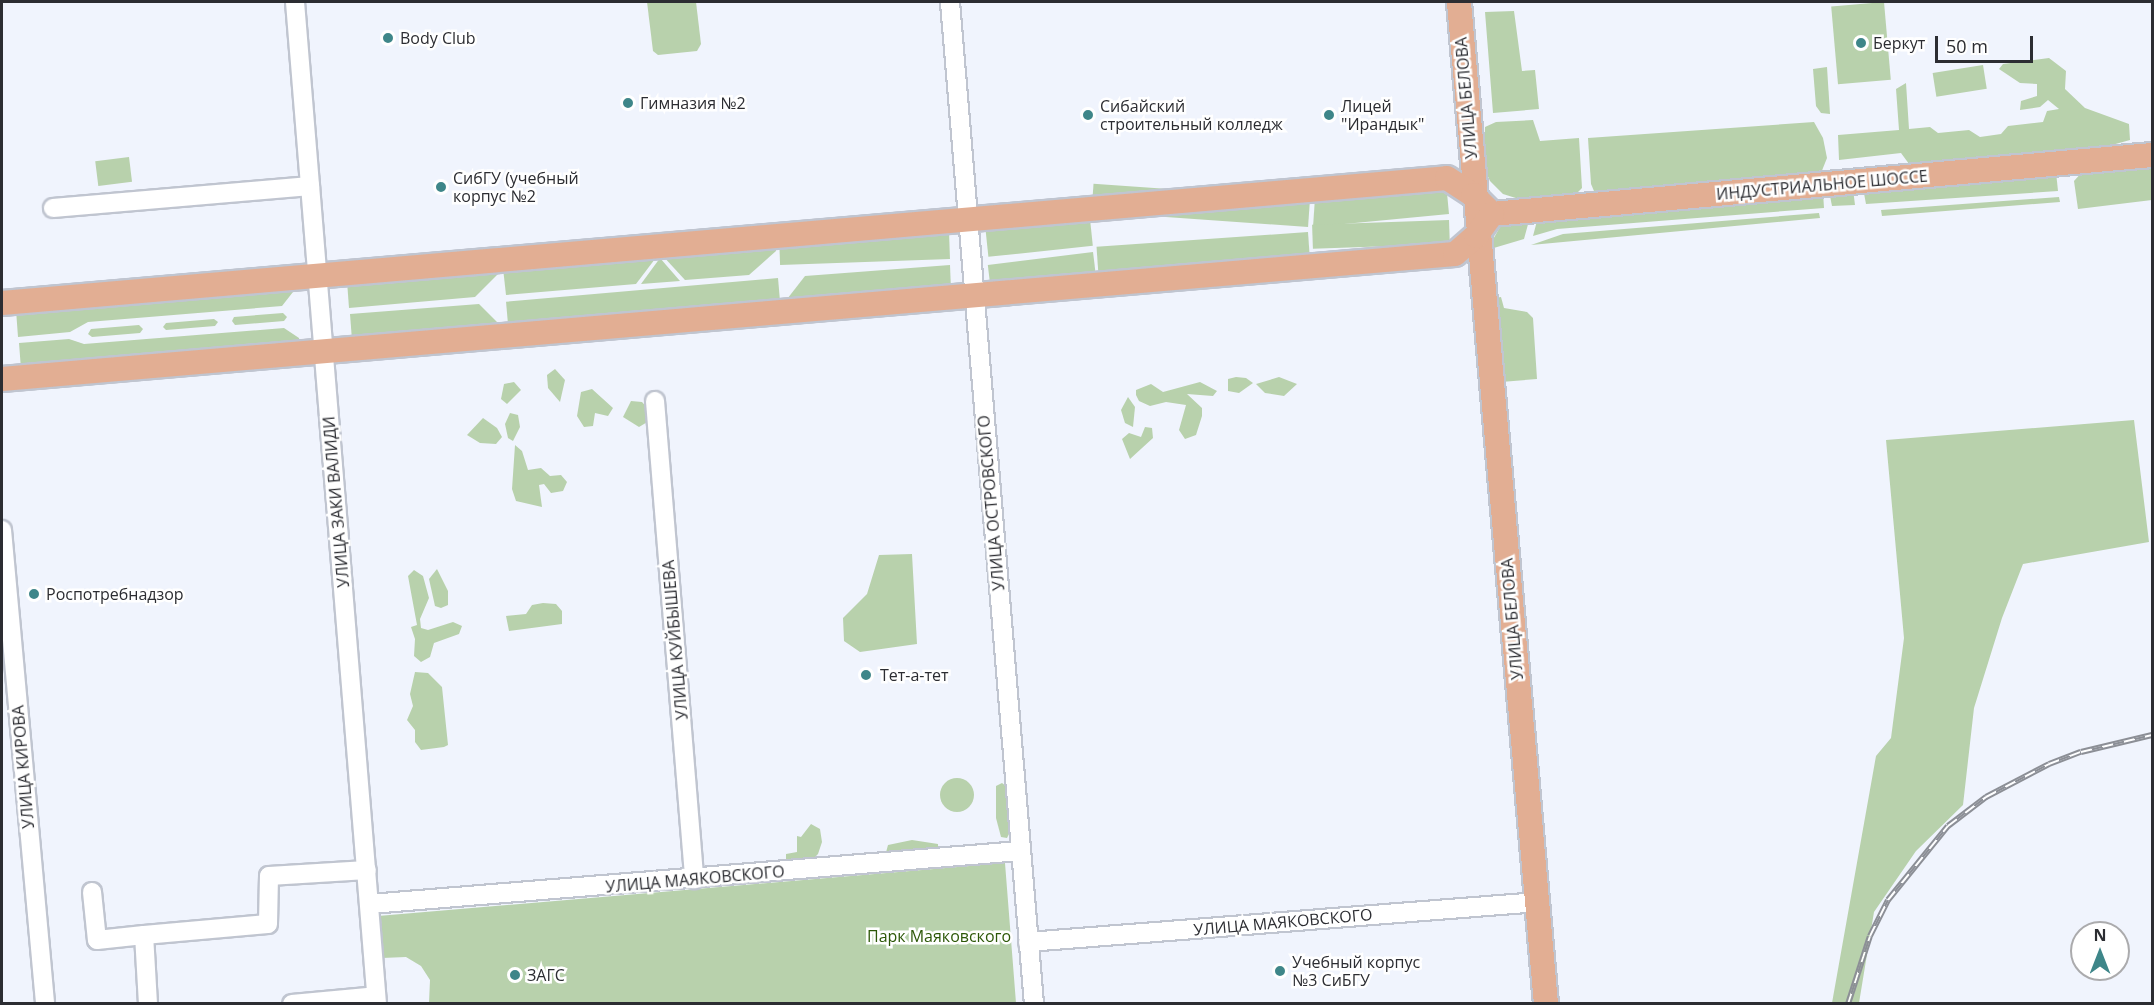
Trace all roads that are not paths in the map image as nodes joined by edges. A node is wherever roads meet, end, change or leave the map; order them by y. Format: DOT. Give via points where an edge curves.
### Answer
graph roads {
  1 [pos="295,2"];
  2 [pos="950,2"];
  3 [pos="1459,2"];
  4 [pos="2152,155"];
  5 [pos="1471,157"];
  6 [pos="1447,178"];
  7 [pos="310,186"];
  8 [pos="1473,195"];
  9 [pos="53,208"];
  10 [pos="1492,214"];
  11 [pos="970,220"];
  12 [pos="1476,236"];
  13 [pos="1455,254"];
  14 [pos="1479,263"];
  15 [pos="318,276"];
  16 [pos="974,295"];
  17 [pos="2,303"];
  18 [pos="324,352"];
  19 [pos="2,379"];
  20 [pos="655,401"];
  21 [pos="2,531"];
  22 [pos="1020,851"];
  23 [pos="367,870"];
  24 [pos="694,879"];
  25 [pos="92,892"];
  26 [pos="1538,902"];
  27 [pos="370,904"];
  28 [pos="144,935"];
  29 [pos="1028,942"];
  30 [pos="377,1000"];
  31 [pos="45,1004"];
  32 [pos="148,1004"];
  33 [pos="292,1004"];
  34 [pos="1034,1004"];
  35 [pos="1546,1004"];
  1 -- 7 [label="street, УЛИЦА ЗАКИ ВАЛИДИ"];
  2 -- 11 [label="street, УЛИЦА ОСТРОВСКОГО"];
  3 -- 5 [label="main road, УЛИЦА БЕЛОВА"];
  4 -- 10 [label="main road, ИНДУСТРИАЛЬНОЕ ШОССЕ"];
  5 -- 6 [label="main road"];
  5 -- 8 [label="main road, УЛИЦА БЕЛОВА"];
  6 -- 8 [label="main road"];
  6 -- 11 [label="main road"];
  7 -- 9 [label="street"];
  7 -- 15 [label="street, УЛИЦА ЗАКИ ВАЛИДИ"];
  8 -- 10 [label="main road"];
  8 -- 12 [label="main road, УЛИЦА БЕЛОВА"];
  10 -- 12 [label="main road"];
  11 -- 15 [label="main road"];
  11 -- 16 [label="street, УЛИЦА ОСТРОВСКОГО"];
  12 -- 13 [label="main road"];
  12 -- 14 [label="main road, УЛИЦА БЕЛОВА"];
  13 -- 14 [label="main road"];
  13 -- 16 [label="main road"];
  14 -- 26 [label="main road, УЛИЦА БЕЛОВА"];
  15 -- 17 [label="main road"];
  15 -- 18 [label="street, УЛИЦА ЗАКИ ВАЛИДИ"];
  16 -- 18 [label="main road"];
  16 -- 22 [label="street, УЛИЦА ОСТРОВСКОГО"];
  18 -- 19 [label="main road"];
  18 -- 23 [label="street, УЛИЦА ЗАКИ ВАЛИДИ"];
  20 -- 24 [label="street, УЛИЦА КУЙБЫШЕВА"];
  21 -- 31 [label="street, УЛИЦА КИРОВА"];
  22 -- 24 [label="street, УЛИЦА МАЯКОВСКОГО"];
  22 -- 29 [label="street, УЛИЦА ОСТРОВСКОГО"];
  23 -- 27 [label="street, УЛИЦА ЗАКИ ВАЛИДИ"];
  23 -- 28 [label="street" via="269,876 268,924"];
  24 -- 27 [label="street, УЛИЦА МАЯКОВСКОГО"];
  25 -- 28 [label="street" via="97,940"];
  26 -- 29 [label="street, УЛИЦА МАЯКОВСКОГО"];
  26 -- 35 [label="main road, УЛИЦА БЕЛОВА"];
  27 -- 30 [label="street, УЛИЦА ЗАКИ ВАЛИДИ"];
  28 -- 32 [label="street"];
  29 -- 34 [label="street, УЛИЦА ОСТРОВСКОГО"];
  30 -- 33 [label="street"];
}
